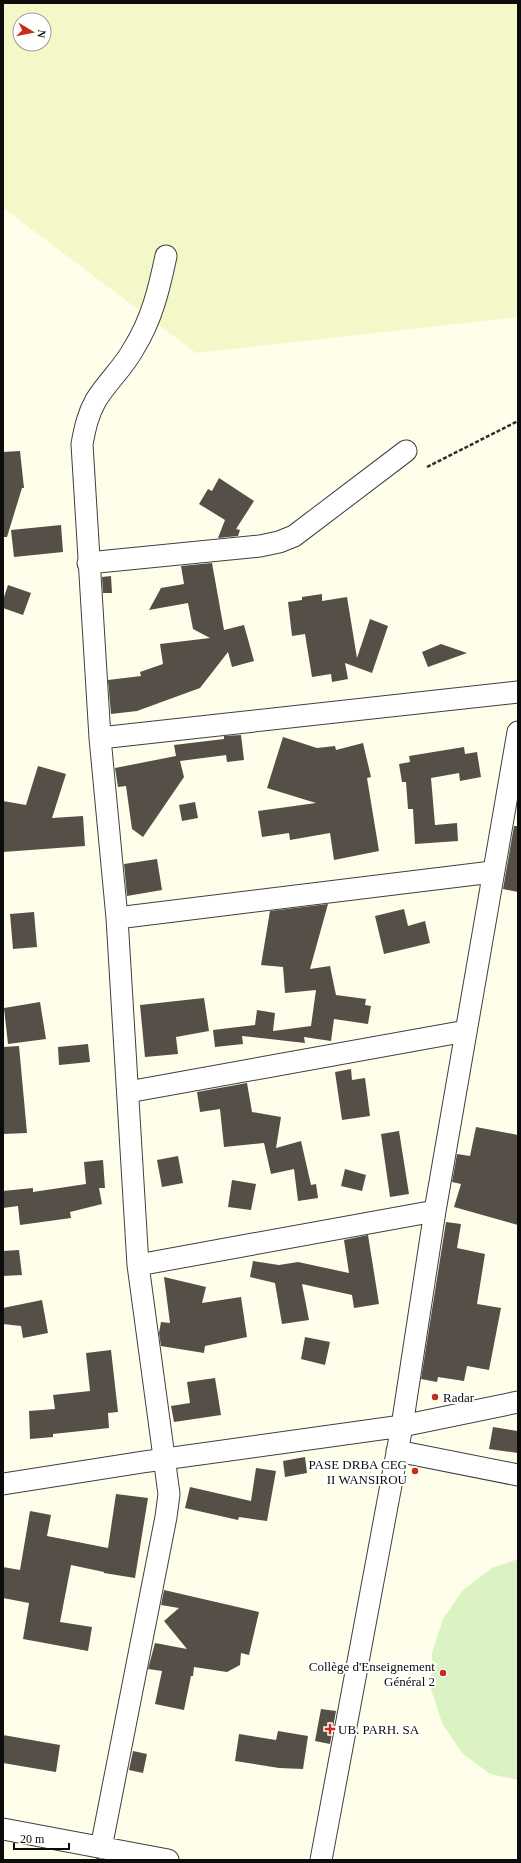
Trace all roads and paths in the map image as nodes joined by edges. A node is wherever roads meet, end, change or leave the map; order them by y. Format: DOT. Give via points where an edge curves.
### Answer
graph roads {
  1 [pos="166,256"];
  2 [pos="518,421"];
  3 [pos="406,451"];
  4 [pos="427,466"];
  5 [pos="88,563"];
  6 [pos="518,692"];
  7 [pos="518,732"];
  8 [pos="100,738"];
  9 [pos="492,872"];
  10 [pos="117,918"];
  11 [pos="466,1031"];
  12 [pos="128,1092"];
  13 [pos="435,1211"];
  14 [pos="138,1265"];
  15 [pos="518,1402"];
  16 [pos="402,1426"];
  17 [pos="397,1451"];
  18 [pos="163,1460"];
  19 [pos="518,1475"];
  20 [pos="3,1484"];
  21 [pos="3,1829"];
  22 [pos="101,1848"];
  23 [pos="168,1860"];
  24 [pos="322,1860"];
  1 -- 5 [label="street" via="159,293 148,323 134,350 96,401 88,418 82,444"];
  2 -- 4 [label="path"];
  3 -- 5 [label="street" via="294,536 279,542"];
  5 -- 8 [label="street"];
  6 -- 8 [label="street"];
  7 -- 9 [label="street"];
  8 -- 10 [label="street"];
  9 -- 10 [label="street"];
  9 -- 11 [label="street"];
  10 -- 12 [label="street"];
  11 -- 12 [label="street"];
  11 -- 13 [label="street"];
  12 -- 14 [label="street"];
  13 -- 14 [label="street"];
  13 -- 16 [label="street"];
  14 -- 18 [label="street"];
  15 -- 16 [label="street"];
  16 -- 17 [label="street"];
  16 -- 18 [label="street"];
  17 -- 19 [label="street"];
  17 -- 24 [label="street"];
  18 -- 20 [label="street"];
  18 -- 22 [label="street" via="169,1494 166,1517"];
  21 -- 22 [label="street"];
  22 -- 23 [label="street"];
}
